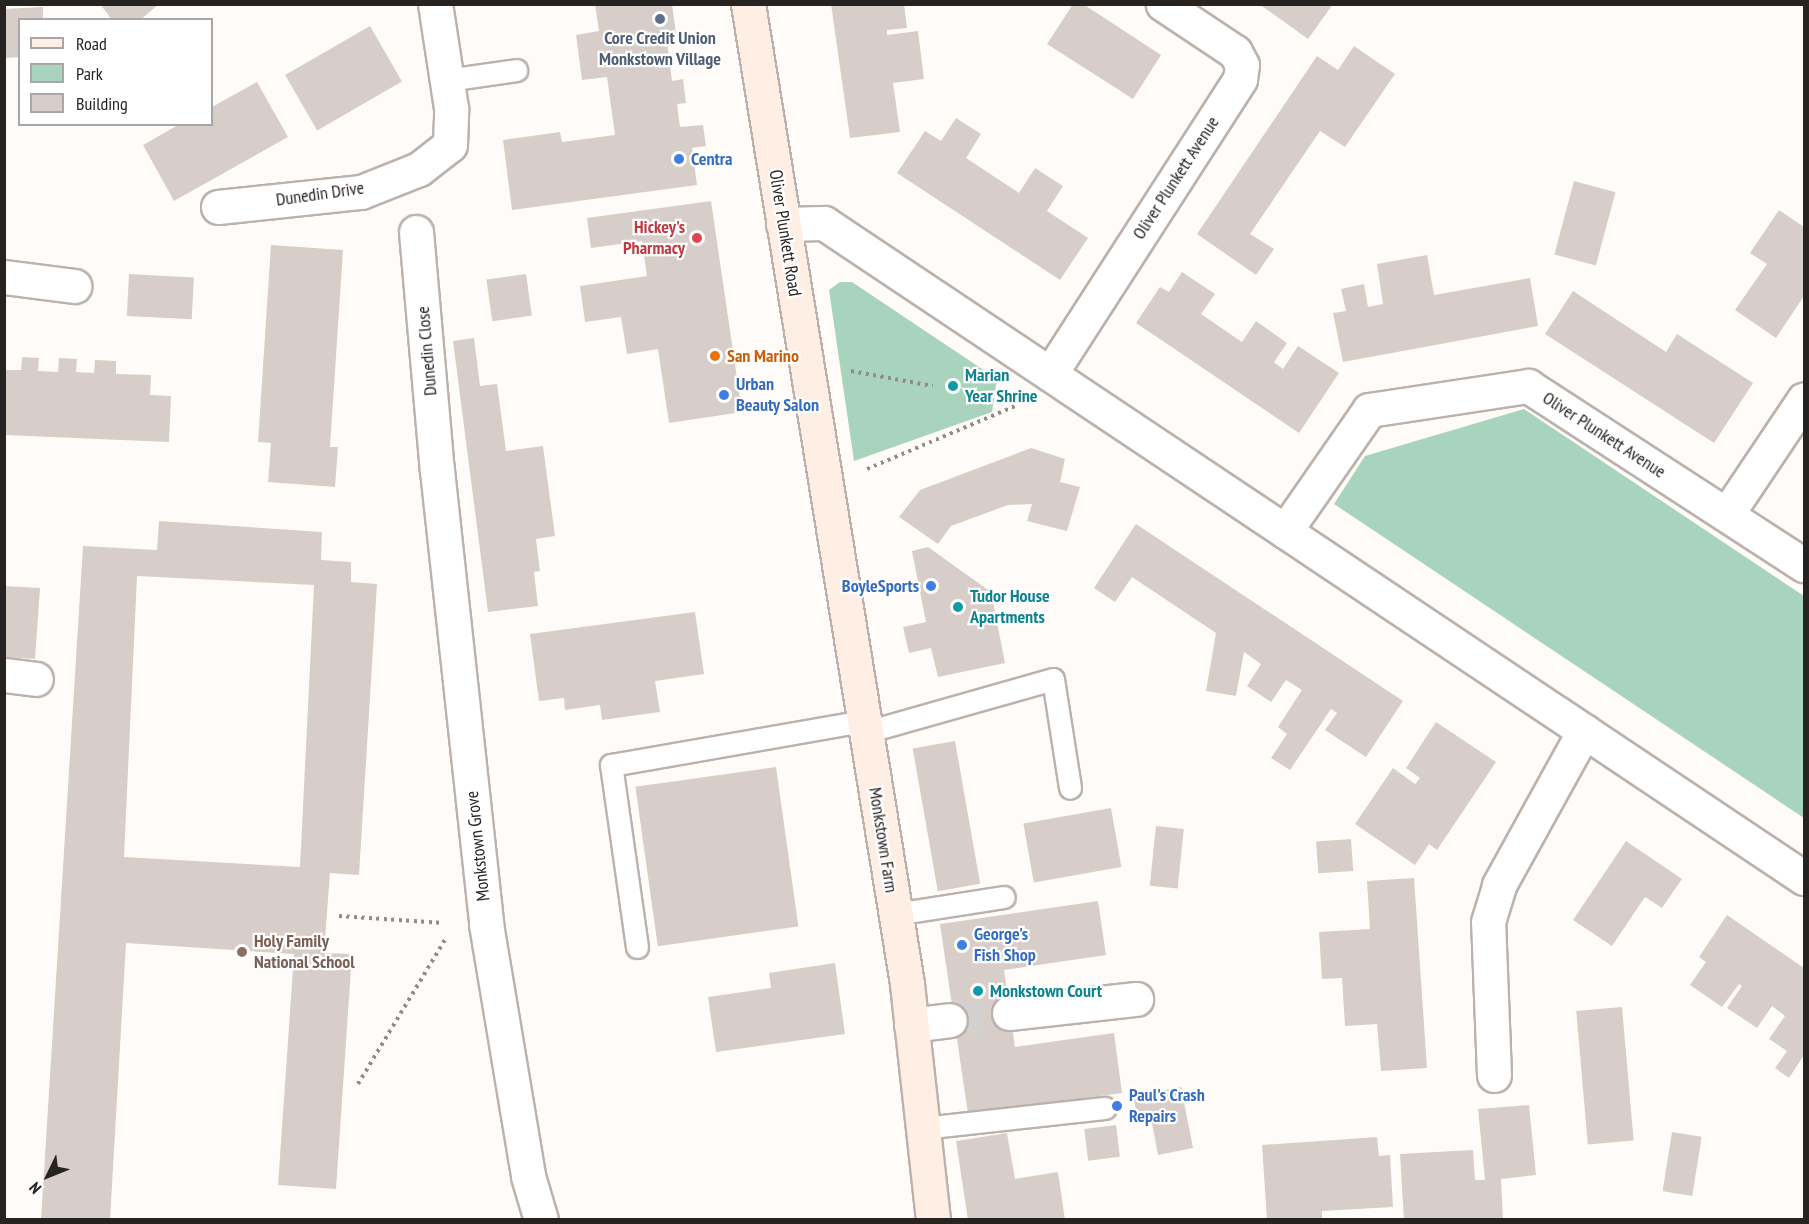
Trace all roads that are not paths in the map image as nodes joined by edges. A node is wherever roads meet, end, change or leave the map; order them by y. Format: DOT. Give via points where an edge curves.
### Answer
graph roads {
  1 [pos="435,4"];
  2 [pos="748,4"];
  3 [pos="1163,4"];
  4 [pos="516,70"];
  5 [pos="447,80"];
  6 [pos="218,207"];
  7 [pos="783,224"];
  8 [pos="416,232"];
  9 [pos="4,277"];
  10 [pos="74,286"];
  11 [pos="1058,379"];
  12 [pos="1804,399"];
  13 [pos="821,462"];
  14 [pos="437,470"];
  15 [pos="1727,514"];
  16 [pos="1285,531"];
  17 [pos="1804,565"];
  18 [pos="865,726"];
  19 [pos="1584,731"];
  20 [pos="1070,788"];
  21 [pos="1804,878"];
  22 [pos="1004,897"];
  23 [pos="895,914"];
  24 [pos="637,947"];
  25 [pos="1136,999"];
  26 [pos="1009,1013"];
  27 [pos="950,1020"];
  28 [pos="911,1025"];
  29 [pos="1494,1075"];
  30 [pos="1105,1108"];
  31 [pos="922,1128"];
  32 [pos="541,1220"];
  33 [pos="933,1220"];
  1 -- 5 [label="street, Dunedin Drive"];
  2 -- 7 [label="street, Oliver Plunkett Road"];
  3 -- 11 [label="street, Oliver Plunkett Avenue" via="1235,52 1242,65 1240,79"];
  4 -- 5 [label="lane"];
  5 -- 6 [label="street, Dunedin Drive" via="450,145 419,169 361,192"];
  7 -- 11 [label="street" via="824,223"];
  7 -- 13 [label="street, Oliver Plunkett Road"];
  8 -- 14 [label="street, Dunedin Close"];
  9 -- 10 [label="street"];
  11 -- 16 [label="street"];
  12 -- 15 [label="street"];
  13 -- 18 [label="street, Monkstown Farm"];
  14 -- 32 [label="street, Monkstown Grove" via="486,924 528,1176"];
  15 -- 16 [label="street, Oliver Plunkett Avenue" via="1528,386 1369,410"];
  15 -- 17 [label="street, Oliver Plunkett Avenue"];
  16 -- 19 [label="street"];
  18 -- 20 [label="lane" via="1053,679"];
  18 -- 23 [label="street, Monkstown Farm"];
  18 -- 24 [label="lane" via="611,765"];
  19 -- 21 [label="street"];
  19 -- 29 [label="street" via="1499,885 1488,922"];
  22 -- 23 [label="lane"];
  23 -- 28 [label="street, Monkstown Farm"];
  25 -- 26 [label="street"];
  27 -- 28 [label="street"];
  28 -- 31 [label="street, Monkstown Farm"];
  30 -- 31 [label="lane"];
  31 -- 33 [label="street, Monkstown Farm"];
}
